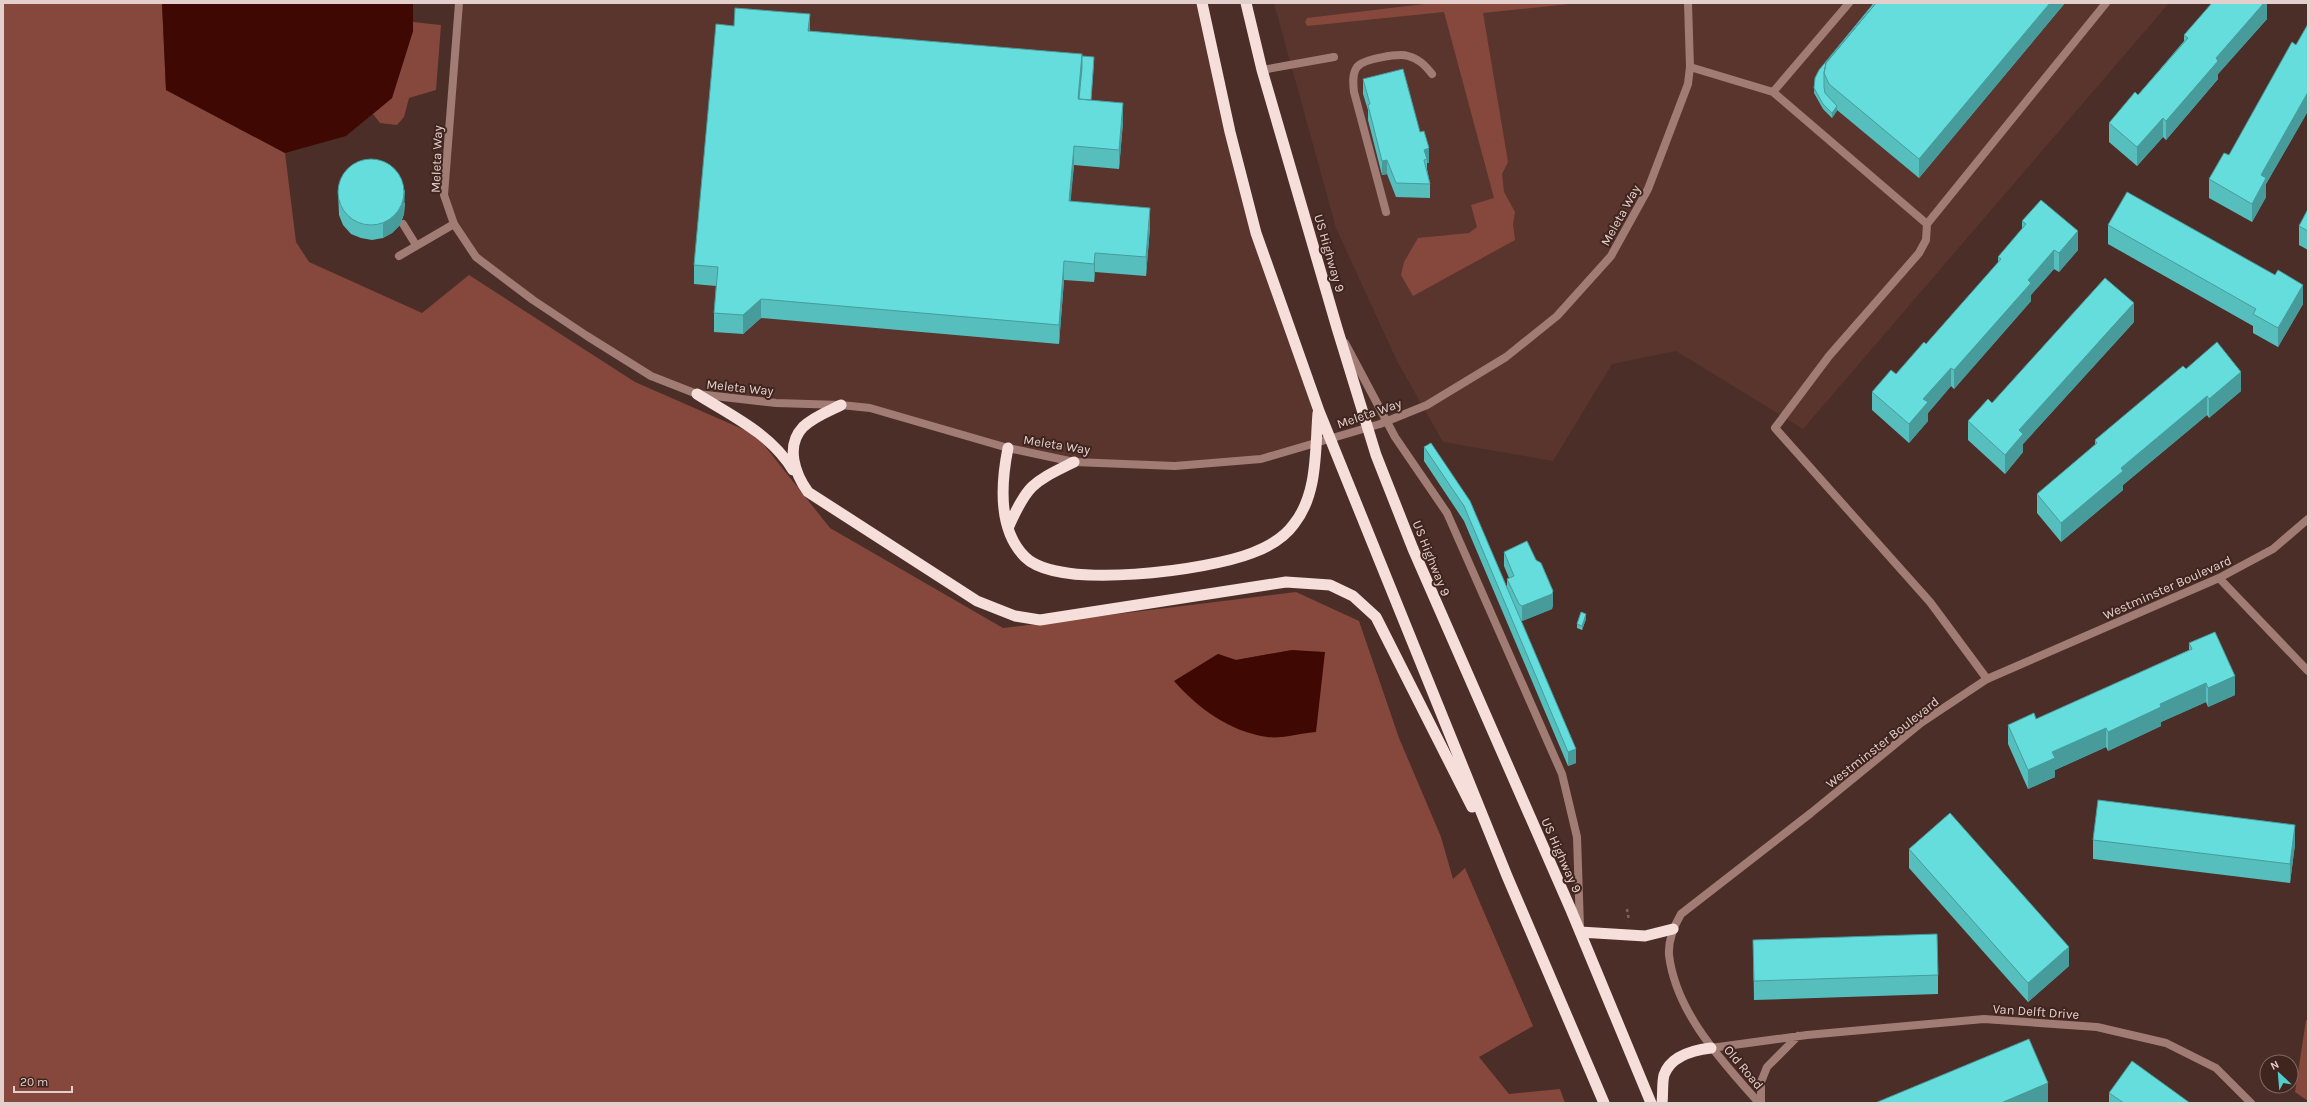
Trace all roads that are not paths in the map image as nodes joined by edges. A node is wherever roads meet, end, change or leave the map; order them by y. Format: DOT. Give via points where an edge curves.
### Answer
graph roads {
  1 [pos="459,3"];
  2 [pos="1202,3"];
  3 [pos="1246,3"];
  4 [pos="1688,3"];
  5 [pos="1849,3"];
  6 [pos="2106,3"];
  7 [pos="1334,57"];
  8 [pos="1690,67"];
  9 [pos="1262,70"];
  10 [pos="1432,74"];
  11 [pos="1773,92"];
  12 [pos="1386,212"];
  13 [pos="403,224"];
  14 [pos="454,224"];
  15 [pos="1927,224"];
  16 [pos="416,245"];
  17 [pos="399,256"];
  18 [pos="1337,328"];
  19 [pos="697,394"];
  20 [pos="841,405"];
  21 [pos="1319,411"];
  22 [pos="1008,448"];
  23 [pos="1074,462"];
  24 [pos="798,478"];
  25 [pos="2308,519"];
  26 [pos="1009,526"];
  27 [pos="2219,578"];
  28 [pos="2308,672"];
  29 [pos="1987,679"];
  30 [pos="1507,876"];
  31 [pos="1673,929"];
  32 [pos="1580,932"];
  33 [pos="1798,1036"];
  34 [pos="1711,1048"];
  35 [pos="1604,1103"];
  36 [pos="1651,1103"];
  37 [pos="1662,1103"];
  38 [pos="1760,1103"];
  39 [pos="2251,1103"];
  1 -- 14 [label="street, Meleta Way" via="444,195"];
  2 -- 21 [label="highway" via="1230,132 1256,233"];
  3 -- 9 [label="highway, US Highway 9"];
  4 -- 8 [label="street, Meleta Way"];
  5 -- 11 [label="street"];
  6 -- 15 [label="street"];
  7 -- 9 [label="street"];
  8 -- 11 [label="street"];
  8 -- 23 [label="street, Meleta Way" via="1688,84 1648,189 1611,256 1557,316 1506,357 1427,405 1380,424 1260,459 1175,466"];
  9 -- 18 [label="highway, US Highway 9"];
  10 -- 12 [label="street" via="1421,62 1406,55 1368,60 1357,67 1353,78 1354,92"];
  11 -- 15 [label="street"];
  13 -- 16 [label="street"];
  14 -- 16 [label="street"];
  14 -- 19 [label="street, Meleta Way" via="476,257 533,300 651,376"];
  15 -- 29 [label="street" via="1926,240 1919,254 1829,356 1775,428 1930,602"];
  16 -- 17 [label="street"];
  18 -- 32 [label="highway, US Highway 9" via="1376,455 1413,549"];
  18 -- 32 [label="street" via="1396,437 1447,513 1562,774 1577,837"];
  19 -- 20 [label="street, Meleta Way" via="776,403"];
  19 -- 24 [label="highway" via="757,430 786,458"];
  20 -- 22 [label="street, Meleta Way" via="870,408"];
  20 -- 24 [label="highway" via="810,422 798,434 792,456"];
  21 -- 26 [label="highway" via="1313,477 1310,494 1303,509 1283,536 1250,554 1193,567 1154,572 1112,575 1064,574 1036,565 1026,558 1017,547"];
  21 -- 30 [label="highway"];
  22 -- 23 [label="street, Meleta Way"];
  22 -- 26 [label="highway" via="1002,489"];
  23 -- 26 [label="highway" via="1038,480 1030,487 1023,494"];
  24 -- 30 [label="highway" via="808,492 875,537 977,601 1015,616 1040,620 1286,582 1330,585 1353,596 1376,617"];
  25 -- 27 [label="street, Westminster Boulevard" via="2273,549"];
  27 -- 28 [label="street"];
  27 -- 29 [label="street, Westminster Boulevard"];
  29 -- 31 [label="street, Westminster Boulevard" via="1922,723 1681,914"];
  30 -- 35 [label="highway"];
  31 -- 32 [label="highway" via="1644,936"];
  31 -- 34 [label="street, Westminster Boulevard" via="1669,953 1672,970 1684,1002"];
  32 -- 36 [label="highway, US Highway 9"];
  33 -- 34 [label="street, Van Delft Drive"];
  33 -- 38 [label="street" via="1767,1067 1761,1082"];
  33 -- 39 [label="street, Van Delft Drive" via="1984,1019 2097,1027 2166,1043 2216,1068"];
  34 -- 37 [label="highway" via="1697,1050 1672,1062 1664,1074"];
  34 -- 38 [label="street, Old Road"];
}
